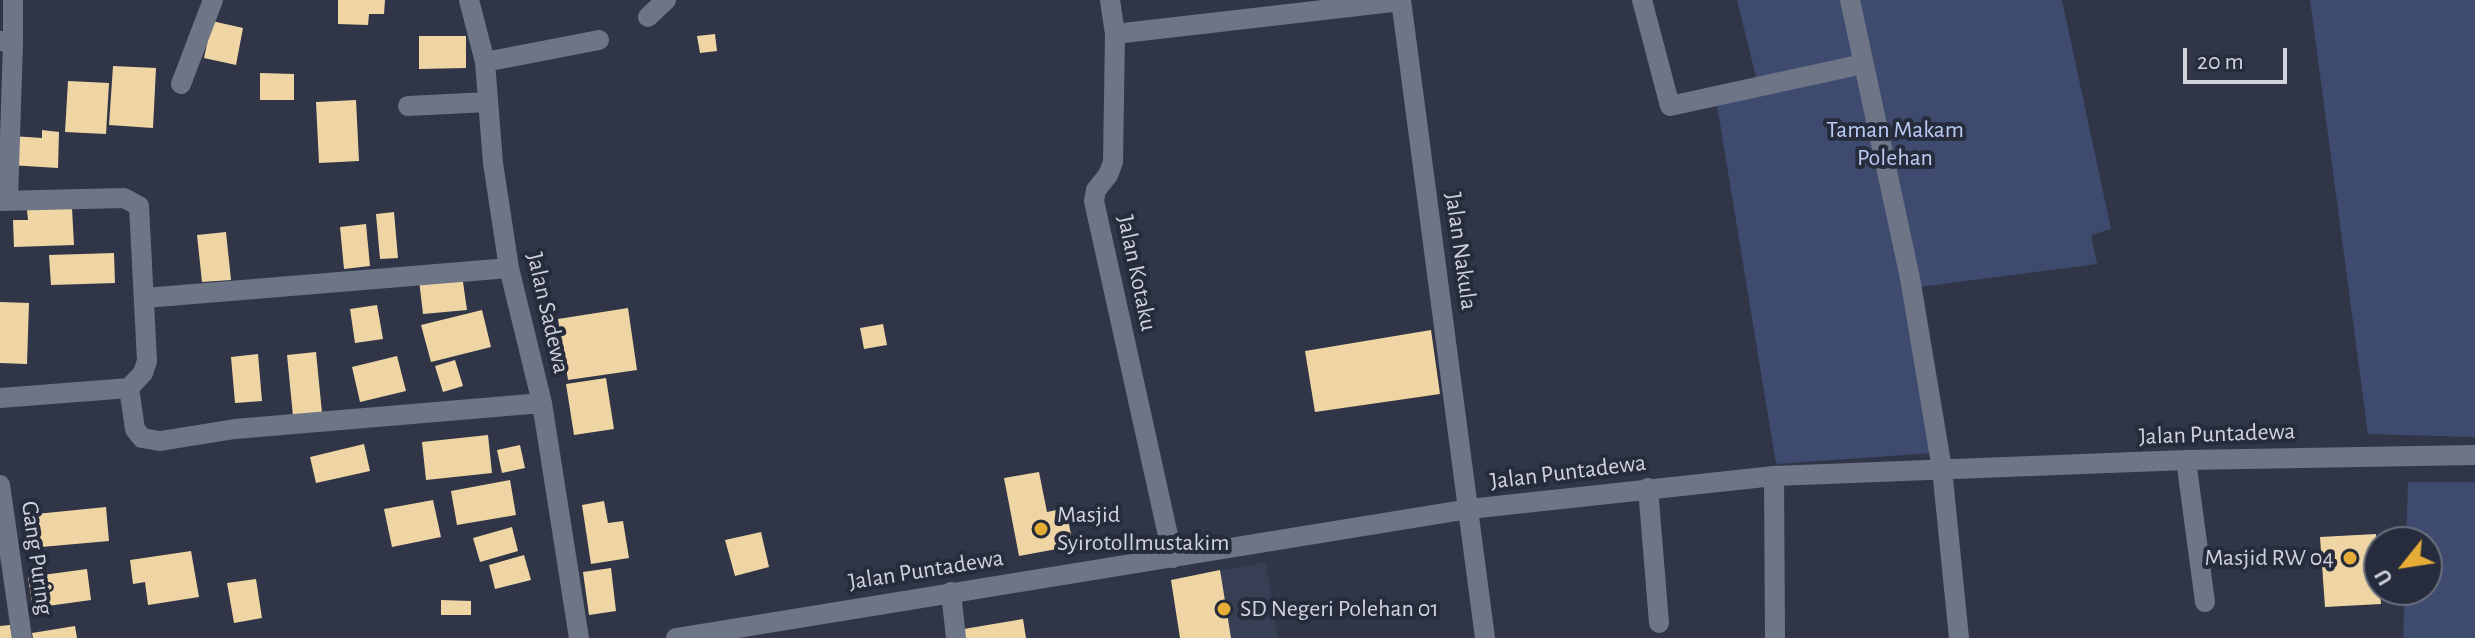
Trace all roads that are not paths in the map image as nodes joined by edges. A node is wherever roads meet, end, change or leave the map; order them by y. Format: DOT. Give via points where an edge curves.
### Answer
graph roads {
  1 [pos="13,0"];
  2 [pos="213,0"];
  3 [pos="469,0"];
  4 [pos="666,0"];
  5 [pos="1110,0"];
  6 [pos="1401,0"];
  7 [pos="1642,0"];
  8 [pos="1850,0"];
  9 [pos="648,17"];
  10 [pos="1115,34"];
  11 [pos="599,40"];
  12 [pos="7,42"];
  13 [pos="485,62"];
  14 [pos="1863,64"];
  15 [pos="181,84"];
  16 [pos="488,102"];
  17 [pos="408,106"];
  18 [pos="4,201"];
  19 [pos="509,268"];
  20 [pos="145,298"];
  21 [pos="129,388"];
  22 [pos="0,398"];
  23 [pos="542,403"];
  24 [pos="2475,455"];
  25 [pos="2186,460"];
  26 [pos="1942,469"];
  27 [pos="1774,476"];
  28 [pos="0,485"];
  29 [pos="1648,488"];
  30 [pos="1469,509"];
  31 [pos="1173,558"];
  32 [pos="951,592"];
  33 [pos="2205,602"];
  34 [pos="1659,623"];
  35 [pos="22,638"];
  36 [pos="579,638"];
  37 [pos="676,638"];
  38 [pos="956,638"];
  39 [pos="1485,638"];
  40 [pos="1775,638"];
  41 [pos="1959,638"];
  1 -- 12 [label="street"];
  2 -- 15 [label="street"];
  3 -- 13 [label="street, Jalan Sadewa"];
  4 -- 9 [label="street"];
  5 -- 10 [label="street, Jalan Kotaku"];
  6 -- 10 [label="street"];
  6 -- 30 [label="street, Jalan Nakula"];
  7 -- 14 [label="street" via="1670,106"];
  8 -- 14 [label="street"];
  10 -- 31 [label="street, Jalan Kotaku" via="1113,162 1094,201"];
  11 -- 13 [label="street"];
  12 -- 18 [label="street"];
  13 -- 16 [label="street, Jalan Sadewa"];
  14 -- 26 [label="street" via="1910,278"];
  16 -- 17 [label="street"];
  16 -- 19 [label="street, Jalan Sadewa"];
  18 -- 20 [label="street" via="124,198 139,206"];
  19 -- 20 [label="street"];
  19 -- 23 [label="street, Jalan Sadewa"];
  20 -- 21 [label="street" via="147,361"];
  21 -- 22 [label="street"];
  21 -- 23 [label="street" via="135,429 142,438 160,441 235,429"];
  23 -- 36 [label="street, Jalan Sadewa"];
  24 -- 25 [label="street, Jalan Puntadewa"];
  25 -- 26 [label="street, Jalan Puntadewa"];
  25 -- 33 [label="street"];
  26 -- 27 [label="street, Jalan Puntadewa"];
  26 -- 41 [label="street"];
  27 -- 29 [label="street, Jalan Puntadewa"];
  27 -- 40 [label="street"];
  28 -- 35 [label="street, Gang Puring"];
  29 -- 30 [label="street, Jalan Puntadewa"];
  29 -- 34 [label="street"];
  30 -- 31 [label="street, Jalan Puntadewa"];
  30 -- 39 [label="street, Jalan Nakula"];
  31 -- 32 [label="street, Jalan Puntadewa"];
  32 -- 37 [label="street, Jalan Puntadewa"];
  32 -- 38 [label="street"];
}
